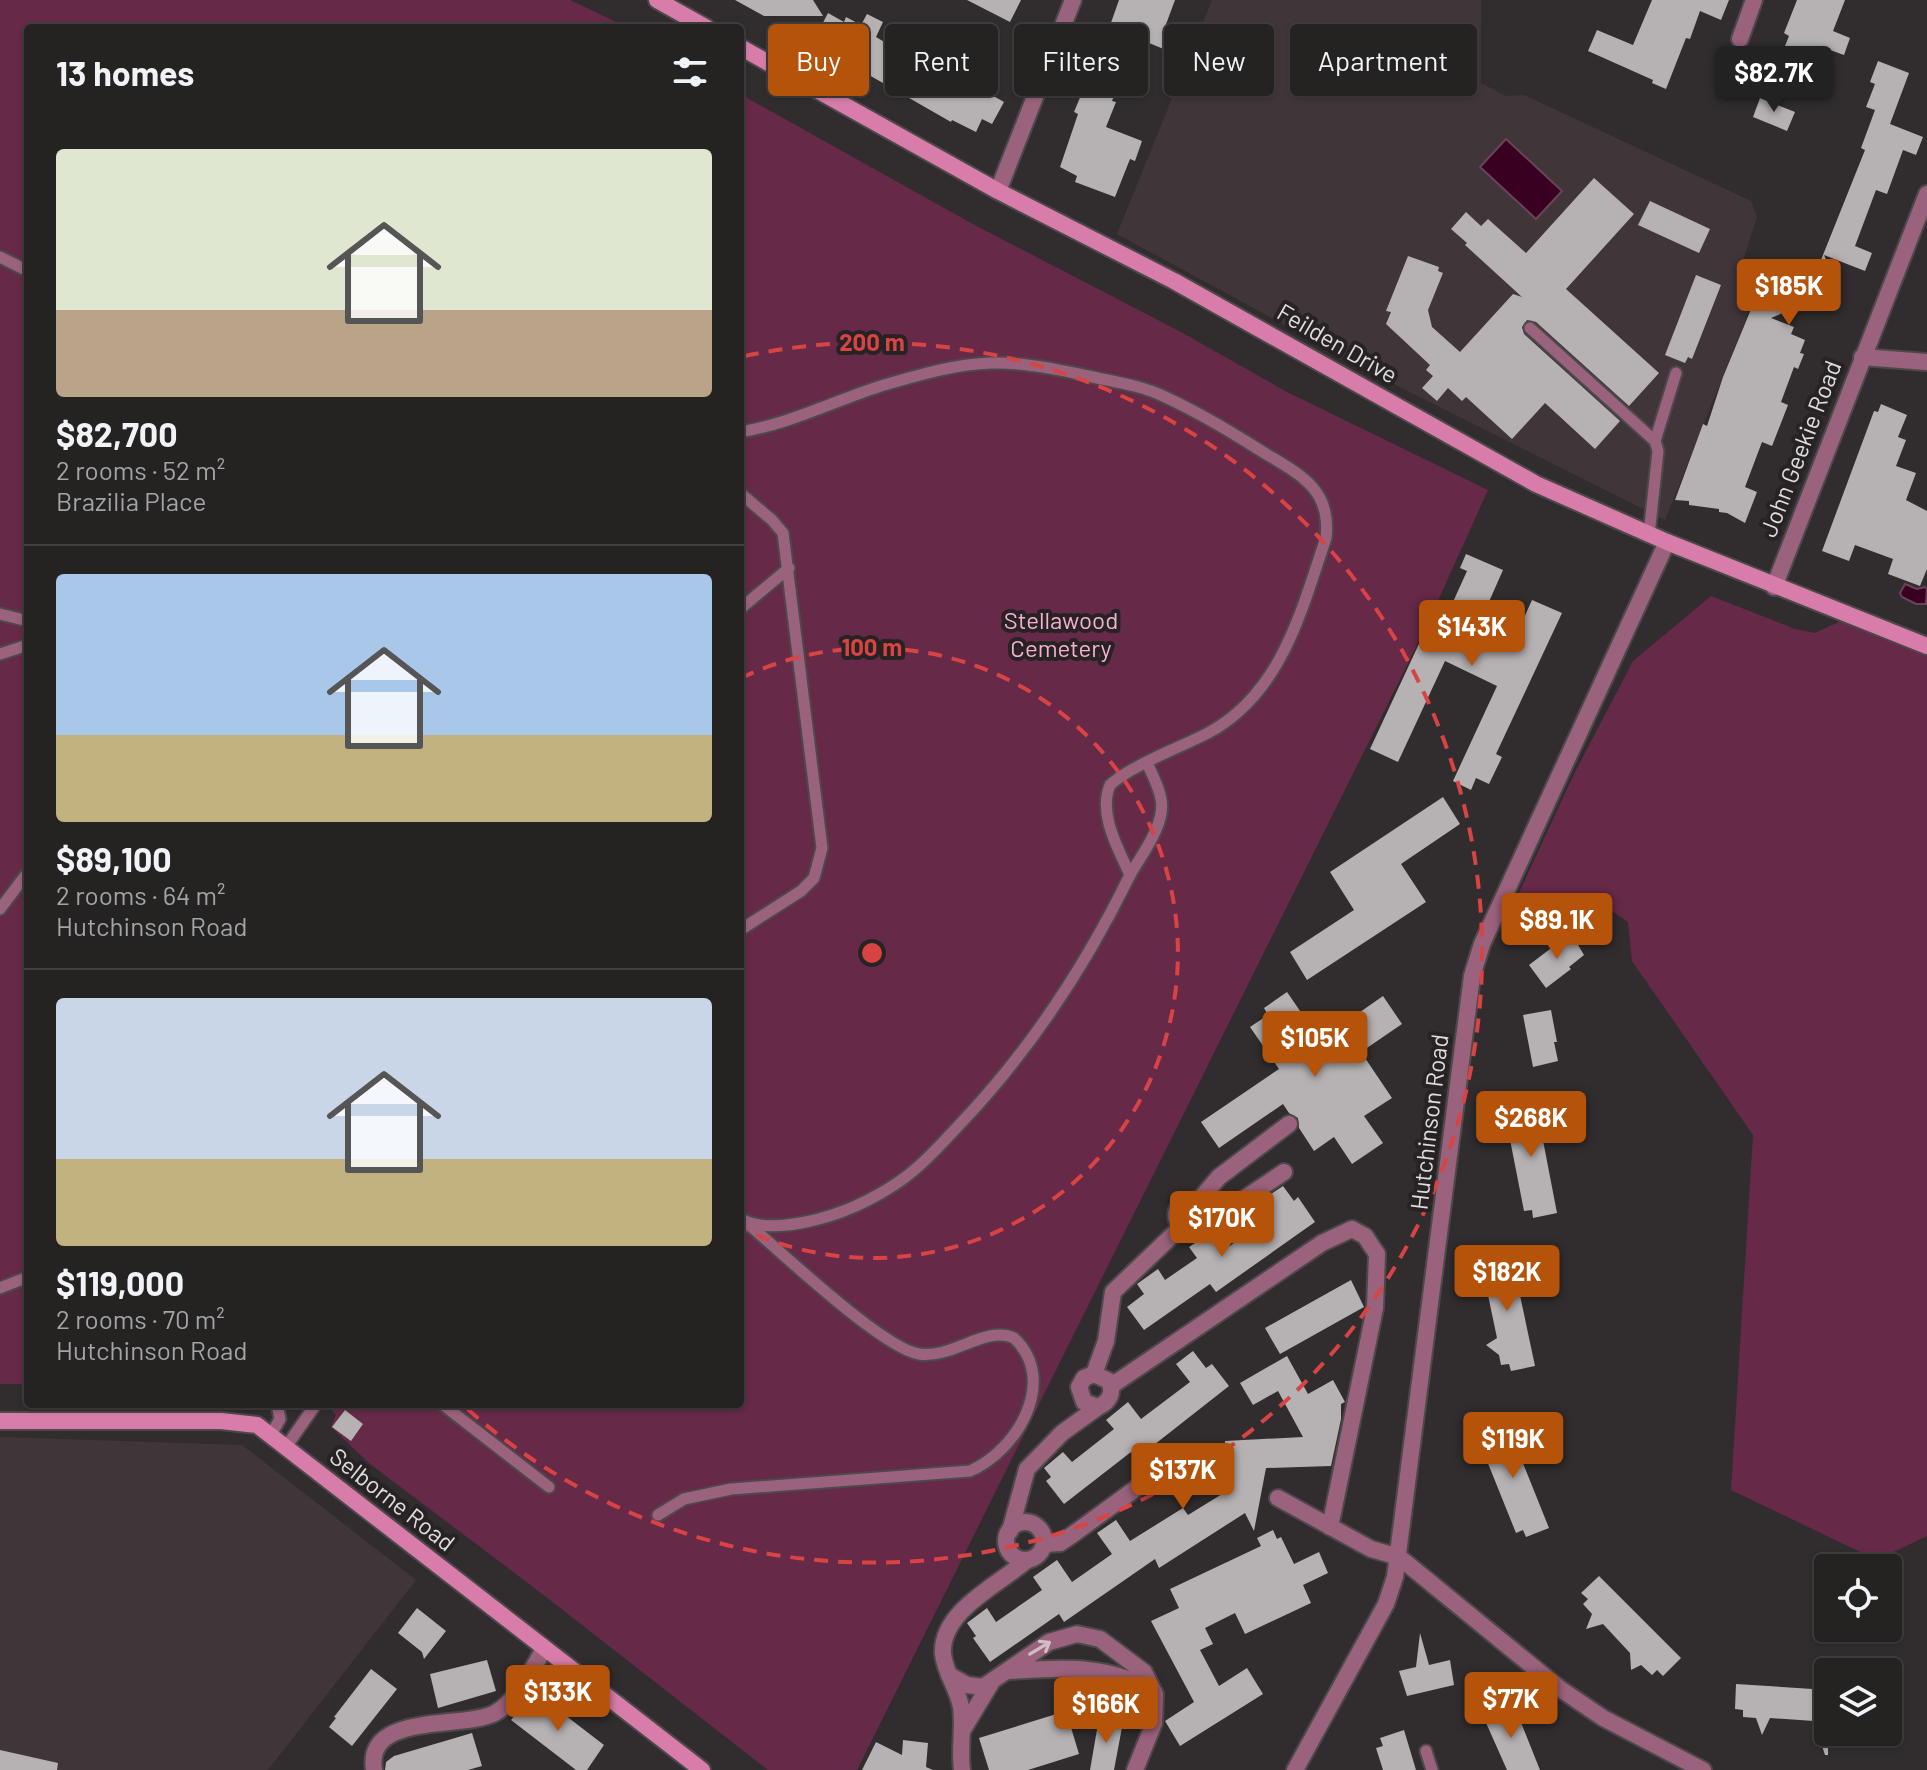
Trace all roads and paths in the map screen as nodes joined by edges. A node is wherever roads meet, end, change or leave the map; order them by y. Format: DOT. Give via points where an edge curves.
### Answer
graph roads {
  1 [pos="657,0"];
  2 [pos="1073,0"];
  3 [pos="1754,0"];
  4 [pos="700,24"];
  5 [pos="1740,39"];
  6 [pos="744,49"];
  7 [pos="998,191"];
  8 [pos="1927,194"];
  9 [pos="0,257"];
  10 [pos="24,269"];
  11 [pos="1530,328"];
  12 [pos="1862,357"];
  13 [pos="1927,362"];
  14 [pos="1676,373"];
  15 [pos="744,431"];
  16 [pos="1655,441"];
  17 [pos="744,496"];
  18 [pos="1649,535"];
  19 [pos="1667,542"];
  20 [pos="789,568"];
  21 [pos="1774,587"];
  22 [pos="744,606"];
  23 [pos="0,614"];
  24 [pos="24,620"];
  25 [pos="24,646"];
  26 [pos="1927,646"];
  27 [pos="0,654"];
  28 [pos="1147,763"];
  29 [pos="1130,875"];
  30 [pos="24,877"];
  31 [pos="0,909"];
  32 [pos="744,927"];
  33 [pos="1289,1124"];
  34 [pos="1284,1172"];
  35 [pos="1198,1212"];
  36 [pos="744,1220"];
  37 [pos="744,1221"];
  38 [pos="1182,1226"];
  39 [pos="24,1279"];
  40 [pos="0,1288"];
  41 [pos="1105,1380"];
  42 [pos="1079,1387"];
  43 [pos="1098,1407"];
  44 [pos="278,1408"];
  45 [pos="313,1408"];
  46 [pos="447,1408"];
  47 [pos="0,1421"];
  48 [pos="1062,1433"];
  49 [pos="271,1435"];
  50 [pos="286,1447"];
  51 [pos="1150,1478"];
  52 [pos="549,1487"];
  53 [pos="1278,1498"];
  54 [pos="1020,1501"];
  55 [pos="658,1515"];
  56 [pos="1034,1525"];
  57 [pos="1330,1527"];
  58 [pos="1008,1536"];
  59 [pos="1044,1544"];
  60 [pos="1399,1557"];
  61 [pos="1027,1560"];
  62 [pos="993,1583"];
  63 [pos="544,1649"];
  64 [pos="1006,1671"];
  65 [pos="949,1675"];
  66 [pos="991,1683"];
  67 [pos="1154,1692"];
  68 [pos="961,1733"];
  69 [pos="1426,1751"];
  70 [pos="374,1770"];
  71 [pos="702,1770"];
  72 [pos="962,1770"];
  73 [pos="1135,1770"];
  74 [pos="1295,1770"];
  75 [pos="1432,1770"];
  76 [pos="1703,1770"];
  1 -- 4 [label="street"];
  2 -- 7 [label="street"];
  3 -- 5 [label="street"];
  6 -- 7 [label="street, Feilden Drive"];
  7 -- 18 [label="street, Feilden Drive" via="1174,281 1487,458"];
  8 -- 12 [label="street, John Geekie Road"];
  9 -- 10 [label="lane"];
  11 -- 16 [label="lane"];
  12 -- 13 [label="street"];
  12 -- 21 [label="street, John Geekie Road"];
  14 -- 16 [label="lane"];
  15 -- 28 [label="lane" via="915,376 972,364 1014,364 1160,394 1298,474 1325,507 1326,538 1277,667 1264,686 1222,723"];
  16 -- 18 [label="lane"];
  17 -- 20 [label="lane" via="783,533"];
  18 -- 19 [label="street, Feilden Drive"];
  19 -- 21 [label="street, Feilden Drive"];
  19 -- 60 [label="street, Hutchinson Road" via="1472,976"];
  20 -- 22 [label="lane"];
  20 -- 32 [label="lane" via="822,848 814,878"];
  21 -- 26 [label="street, Feilden Drive"];
  23 -- 24 [label="lane"];
  25 -- 27 [label="lane"];
  28 -- 29 [label="lane" via="1161,798 1161,813"];
  28 -- 29 [label="lane" via="1113,782 1105,797"];
  29 -- 36 [label="lane" via="1075,977 999,1083 902,1180 854,1208 818,1219 791,1225"];
  30 -- 31 [label="lane"];
  33 -- 35 [label="street" via="1219,1177"];
  34 -- 35 [label="street" via="1226,1211"];
  35 -- 38 [label="street" via="1193,1227"];
  35 -- 38 [label="street" via="1185,1203 1177,1211"];
  37 -- 55 [label="lane" via="850,1311 903,1348 936,1354 994,1334 1014,1338 1026,1355 1034,1393 1001,1451 970,1471 731,1489 684,1499"];
  38 -- 41 [label="street" via="1117,1286"];
  39 -- 40 [label="lane"];
  41 -- 42 [label="street" via="1084,1378"];
  41 -- 43 [label="street" via="1107,1401"];
  41 -- 57 [label="street" via="1322,1243 1352,1229 1365,1236 1377,1254 1375,1308"];
  42 -- 43 [label="street" via="1084,1402"];
  42 -- 48 [label="street"];
  43 -- 48 [label="street"];
  44 -- 49 [label="lane" via="280,1419"];
  45 -- 50 [label="lane"];
  46 -- 52 [label="lane"];
  47 -- 49 [label="street, Selborne Road" via="237,1422 257,1425"];
  48 -- 54 [label="street" via="1027,1469"];
  49 -- 50 [label="street, Selborne Road"];
  50 -- 63 [label="street, Selborne Road"];
  51 -- 59 [label="street" via="1060,1543"];
  53 -- 57 [label="street"];
  54 -- 56 [label="street"];
  54 -- 58 [label="street"];
  56 -- 58 [label="street" via="1024,1522"];
  56 -- 59 [label="street"];
  57 -- 60 [label="street"];
  58 -- 61 [label="street" via="1012,1555"];
  58 -- 62 [label="street"];
  59 -- 61 [label="street"];
  60 -- 74 [label="street, Hutchinson Road" via="1386,1604"];
  60 -- 76 [label="street" via="1559,1688 1616,1726"];
  61 -- 62 [label="street"];
  62 -- 65 [label="street" via="950,1625 943,1647"];
  63 -- 70 [label="street" via="497,1712 390,1735 375,1751"];
  63 -- 71 [label="street, Selborne Road"];
  64 -- 66 [label="street"];
  64 -- 67 [label="street" via="1087,1668 1128,1678"];
  64 -- 67 [label="street, one-way" via="1049,1642 1084,1634 1100,1639 1144,1672"];
  65 -- 66 [label="street" via="972,1686"];
  65 -- 68 [label="street" via="961,1705"];
  66 -- 68 [label="street"];
  67 -- 73 [label="street" via="1154,1723"];
  68 -- 72 [label="street"];
  69 -- 75 [label="lane"];
}
